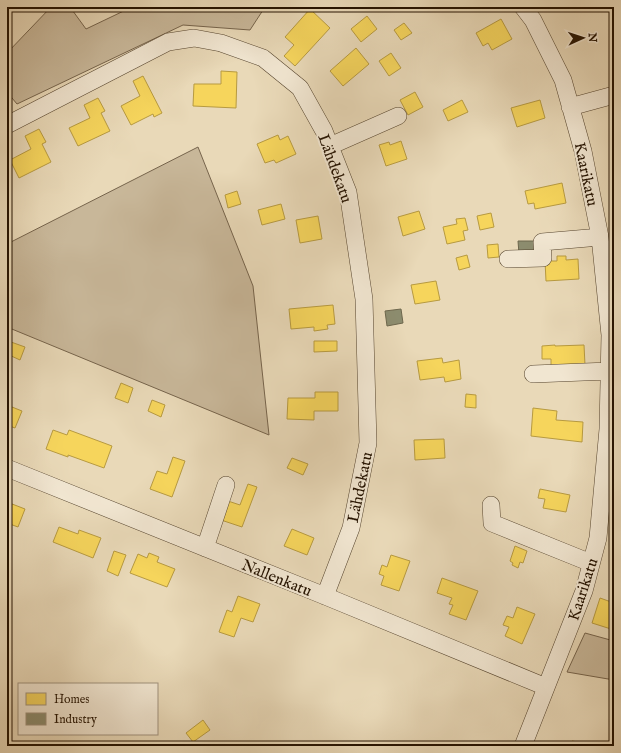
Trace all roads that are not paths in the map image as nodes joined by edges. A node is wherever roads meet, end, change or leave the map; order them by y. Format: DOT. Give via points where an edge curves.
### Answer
graph roads {
  1 [pos="523,7"];
  2 [pos="614,96"];
  3 [pos="570,107"];
  4 [pos="398,116"];
  5 [pos="7,125"];
  6 [pos="330,146"];
  7 [pos="600,237"];
  8 [pos="508,259"];
  9 [pos="611,309"];
  10 [pos="609,371"];
  11 [pos="533,374"];
  12 [pos="611,401"];
  13 [pos="7,468"];
  14 [pos="226,485"];
  15 [pos="491,505"];
  16 [pos="606,537"];
  17 [pos="205,548"];
  18 [pos="591,563"];
  19 [pos="325,596"];
  20 [pos="546,687"];
  21 [pos="523,746"];
  1 -- 3 [label="street, Kaarikatu" via="533,20 563,80"];
  2 -- 3 [label="street"];
  3 -- 7 [label="street, Kaarikatu" via="583,151"];
  4 -- 6 [label="street"];
  5 -- 6 [label="street, Lähdekatu" via="168,42 194,38 222,43 263,58 300,88"];
  6 -- 19 [label="street, Lähdekatu" via="348,192 364,299 368,443 351,528"];
  7 -- 8 [label="street" via="542,242 543,258"];
  7 -- 9 [label="street, Kaarikatu"];
  9 -- 10 [label="street, Kaarikatu"];
  10 -- 11 [label="street"];
  10 -- 12 [label="street, Kaarikatu"];
  12 -- 16 [label="street, Kaarikatu"];
  13 -- 17 [label="street, Nallenkatu"];
  14 -- 17 [label="street"];
  15 -- 18 [label="street" via="492,523"];
  16 -- 18 [label="street, Kaarikatu"];
  17 -- 19 [label="street, Nallenkatu"];
  18 -- 20 [label="street, Kaarikatu" via="584,591"];
  19 -- 20 [label="street, Nallenkatu"];
  20 -- 21 [label="street, Kaarikatu"];
}
